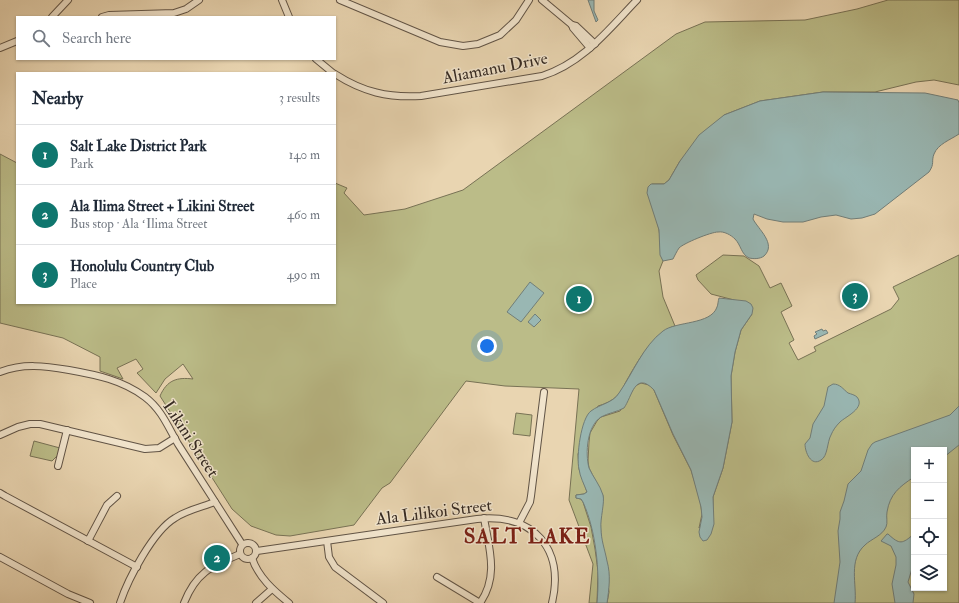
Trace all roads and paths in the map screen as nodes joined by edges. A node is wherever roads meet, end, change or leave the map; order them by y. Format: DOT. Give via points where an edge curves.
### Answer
graph roads {
  1 [pos="67,0"];
  2 [pos="199,0"];
  3 [pos="282,0"];
  4 [pos="340,0"];
  5 [pos="529,0"];
  6 [pos="542,0"];
  7 [pos="637,0"];
  8 [pos="53,16"];
  9 [pos="106,16"];
  10 [pos="289,16"];
  11 [pos="16,41"];
  12 [pos="593,46"];
  13 [pos="0,48"];
  14 [pos="317,60"];
  15 [pos="332,72"];
  16 [pos="336,75"];
  17 [pos="0,372"];
  18 [pos="544,392"];
  19 [pos="67,430"];
  20 [pos="0,435"];
  21 [pos="175,438"];
  22 [pos="58,466"];
  23 [pos="0,493"];
  24 [pos="117,496"];
  25 [pos="215,502"];
  26 [pos="484,518"];
  27 [pos="519,522"];
  28 [pos="88,541"];
  29 [pos="327,541"];
  30 [pos="242,544"];
  31 [pos="256,551"];
  32 [pos="240,554"];
  33 [pos="0,557"];
  34 [pos="252,558"];
  35 [pos="137,567"];
  36 [pos="437,576"];
  37 [pos="272,589"];
  38 [pos="90,603"];
  39 [pos="120,603"];
  40 [pos="184,603"];
  41 [pos="256,603"];
  42 [pos="289,603"];
  43 [pos="383,603"];
  44 [pos="480,603"];
  45 [pos="552,603"];
  1 -- 8 [label="street"];
  2 -- 9 [label="street" via="174,13"];
  3 -- 10 [label="street"];
  4 -- 5 [label="street" via="440,42 463,46 478,44 500,35 516,20"];
  6 -- 12 [label="street"];
  7 -- 12 [label="street, Aliamanu Drive"];
  11 -- 13 [label="street"];
  12 -- 16 [label="street, Aliamanu Drive" via="569,64 542,76 421,96 373,93"];
  14 -- 15 [label="street, Aliamanu Drive"];
  17 -- 21 [label="street, Likini Street" via="21,366 40,366 112,379 151,402 166,420"];
  18 -- 27 [label="street" via="533,489 530,502"];
  19 -- 20 [label="street" via="30,424"];
  19 -- 21 [label="street" via="145,449 159,448"];
  19 -- 22 [label="street"];
  21 -- 25 [label="street, Likini Street"];
  23 -- 28 [label="street"];
  24 -- 28 [label="street" via="107,505"];
  25 -- 30 [label="street, Likini Street"];
  25 -- 35 [label="street" via="187,512 166,525"];
  26 -- 27 [label="street, Ala Lilikoi Street"];
  26 -- 29 [label="street, Ala Lilikoi Street"];
  26 -- 44 [label="street" via="492,571 488,590"];
  27 -- 45 [label="street, Ala Lilikoi Street" via="538,535 551,555 556,577"];
  28 -- 35 [label="street"];
  29 -- 31 [label="street, Ala Lilikoi Street"];
  29 -- 43 [label="street" via="335,567"];
  30 -- 31 [label="street" via="253,544"];
  30 -- 32 [label="street"];
  31 -- 34 [label="street"];
  32 -- 34 [label="street" via="247,559"];
  32 -- 40 [label="street" via="209,568 193,585"];
  33 -- 38 [label="street"];
  34 -- 37 [label="street" via="258,572"];
  35 -- 39 [label="street"];
  36 -- 44 [label="street"];
  37 -- 41 [label="street"];
  37 -- 42 [label="street"];
}
